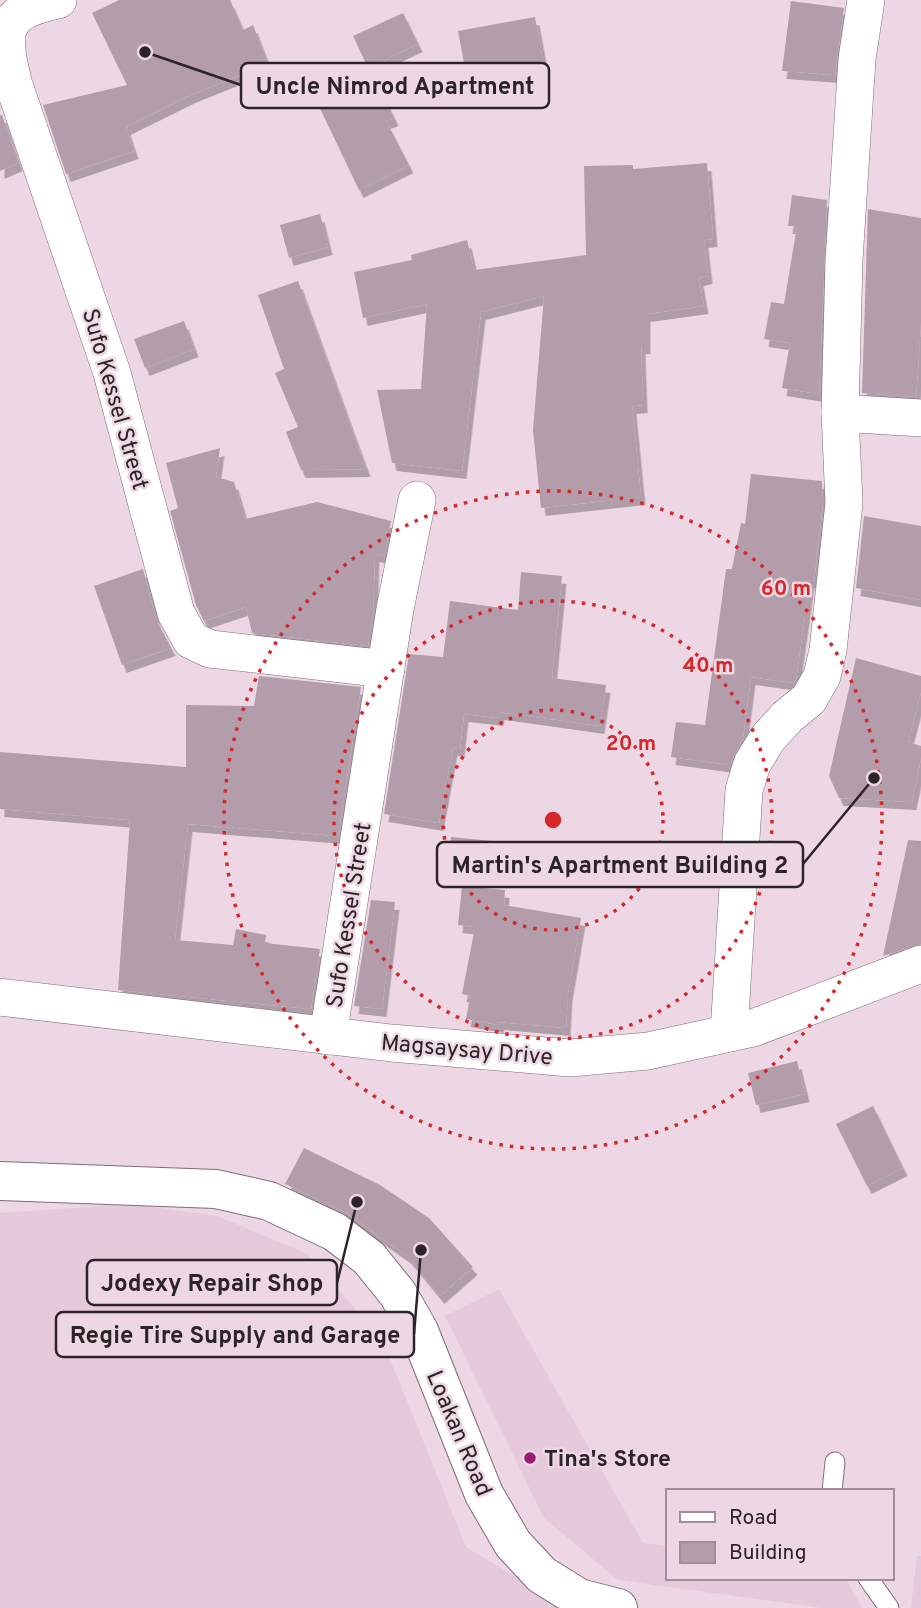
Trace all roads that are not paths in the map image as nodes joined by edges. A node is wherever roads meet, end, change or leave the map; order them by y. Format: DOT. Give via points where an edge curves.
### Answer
graph roads {
  1 [pos="58,0"];
  2 [pos="866,0"];
  3 [pos="840,413"];
  4 [pos="921,418"];
  5 [pos="417,500"];
  6 [pos="386,668"];
  7 [pos="921,964"];
  8 [pos="0,998"];
  9 [pos="729,1033"];
  10 [pos="328,1036"];
  11 [pos="0,1181"];
  12 [pos="835,1462"];
  13 [pos="832,1489"];
  14 [pos="869,1580"];
  15 [pos="618,1608"];
  16 [pos="889,1608"];
  1 -- 6 [label="street, Sufo Kessel Street" via="19,12 9,22 3,43 13,85 112,373 176,613 191,640 210,649"];
  2 -- 3 [label="street" via="844,260"];
  3 -- 4 [label="street"];
  3 -- 9 [label="street" via="844,503 828,650 822,676 809,699 768,738 752,764 744,790"];
  5 -- 6 [label="street, Sufo Kessel Street"];
  6 -- 10 [label="street, Sufo Kessel Street"];
  7 -- 9 [label="street, Magsaysay Drive"];
  8 -- 10 [label="street, Magsaysay Drive"];
  9 -- 10 [label="street, Magsaysay Drive" via="648,1051 570,1058"];
  11 -- 15 [label="main road, Loakan Road" via="216,1189 269,1201 335,1232 369,1258 398,1294 419,1331 484,1494 513,1544 541,1575 579,1598"];
  12 -- 13 [label="lane"];
  14 -- 16 [label="lane"];
}
